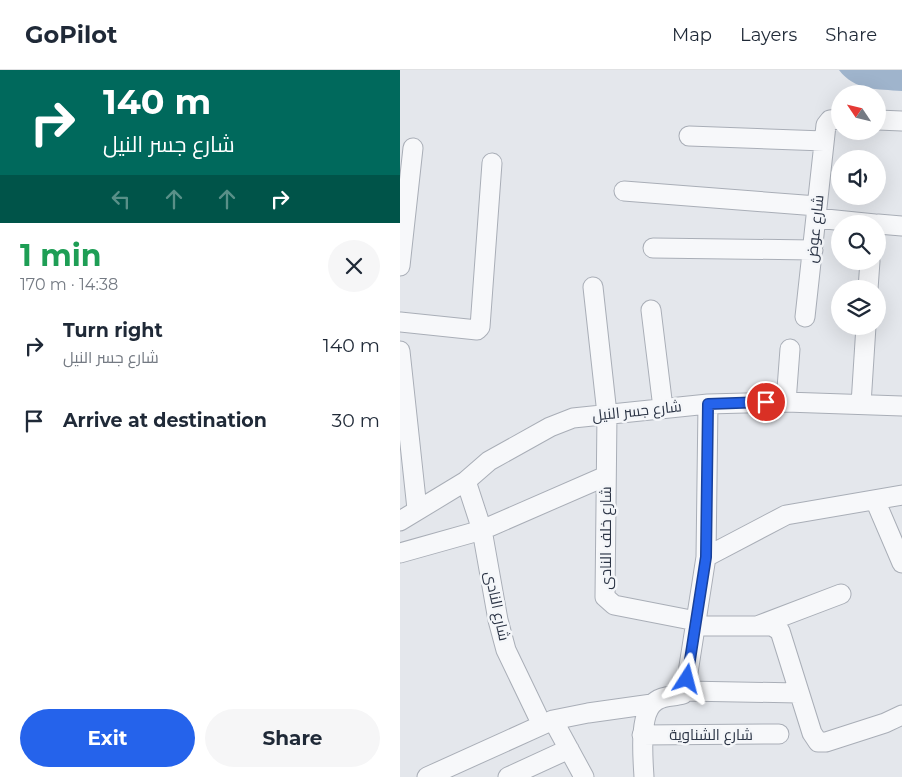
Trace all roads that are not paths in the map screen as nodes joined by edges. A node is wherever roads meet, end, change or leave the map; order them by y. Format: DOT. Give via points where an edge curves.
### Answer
graph roads {
  1 [pos="886,120"];
  2 [pos="831,121"];
  3 [pos="902,121"];
  4 [pos="689,136"];
  5 [pos="824,141"];
  6 [pos="413,148"];
  7 [pos="492,163"];
  8 [pos="624,190"];
  9 [pos="817,212"];
  10 [pos="831,215"];
  11 [pos="886,225"];
  12 [pos="902,226"];
  13 [pos="653,248"];
  14 [pos="813,250"];
  15 [pos="400,266"];
  16 [pos="593,287"];
  17 [pos="651,310"];
  18 [pos="805,317"];
  19 [pos="400,322"];
  20 [pos="865,335"];
  21 [pos="790,350"];
  22 [pos="400,351"];
  23 [pos="786,402"];
  24 [pos="708,404"];
  25 [pos="861,404"];
  26 [pos="902,406"];
  27 [pos="663,408"];
  28 [pos="607,414"];
  29 [pos="606,476"];
  30 [pos="466,481"];
  31 [pos="902,494"];
  32 [pos="875,500"];
  33 [pos="417,509"];
  34 [pos="400,521"];
  35 [pos="482,530"];
  36 [pos="400,553"];
  37 [pos="706,557"];
  38 [pos="902,563"];
  39 [pos="841,594"];
  40 [pos="696,623"];
  41 [pos="757,626"];
  42 [pos="685,691"];
  43 [pos="798,694"];
  44 [pos="652,704"];
  45 [pos="902,714"];
  46 [pos="548,723"];
  47 [pos="779,734"];
  48 [pos="642,735"];
  49 [pos="569,749"];
  50 [pos="427,777"];
  51 [pos="508,777"];
  52 [pos="584,777"];
  53 [pos="644,777"];
  1 -- 3 [label="street"];
  2 -- 5 [label="street, شارع عوض" via="827,122"];
  4 -- 5 [label="street"];
  5 -- 9 [label="street, شارع عوض"];
  6 -- 15 [label="street"];
  7 -- 19 [label="street" via="480,327 476,330"];
  8 -- 9 [label="street"];
  9 -- 10 [label="street"];
  9 -- 14 [label="street, شارع عوض"];
  11 -- 12 [label="street"];
  13 -- 14 [label="street"];
  14 -- 18 [label="street, شارع عوض"];
  16 -- 28 [label="street, شارع خلف النادى"];
  17 -- 27 [label="street"];
  20 -- 25 [label="street"];
  21 -- 23 [label="street"];
  22 -- 33 [label="street"];
  23 -- 24 [label="street, شارع جسر النيل"];
  23 -- 25 [label="street, شارع جسر النيل"];
  24 -- 27 [label="street, شارع جسر النيل"];
  24 -- 37 [label="street"];
  25 -- 26 [label="street, شارع جسر النيل"];
  27 -- 28 [label="street, شارع جسر النيل"];
  28 -- 29 [label="street, شارع خلف النادى"];
  28 -- 30 [label="street, شارع جسر النيل" via="573,418 550,427 489,460"];
  29 -- 35 [label="street"];
  29 -- 40 [label="street, شارع خلف النادى" via="605,596 614,606"];
  30 -- 33 [label="street, شارع جسر النيل"];
  30 -- 35 [label="street, شارع النادى"];
  31 -- 32 [label="street"];
  32 -- 37 [label="street" via="786,515"];
  32 -- 38 [label="street"];
  33 -- 34 [label="street, شارع جسر النيل"];
  35 -- 36 [label="street"];
  35 -- 46 [label="street, شارع النادى" via="506,650"];
  37 -- 40 [label="street"];
  39 -- 41 [label="street"];
  40 -- 41 [label="street, شارع خلف النادى"];
  40 -- 42 [label="street"];
  41 -- 43 [label="street" via="772,626 780,631"];
  42 -- 43 [label="street"];
  42 -- 44 [label="street"];
  43 -- 45 [label="street" via="815,740 821,743 885,723"];
  44 -- 46 [label="street" via="588,713"];
  44 -- 48 [label="street"];
  46 -- 49 [label="street, شارع النادى"];
  46 -- 50 [label="street"];
  47 -- 48 [label="street, شارع الشناوية"];
  48 -- 53 [label="street"];
  49 -- 51 [label="street"];
  49 -- 52 [label="street, شارع النادى"];
}
